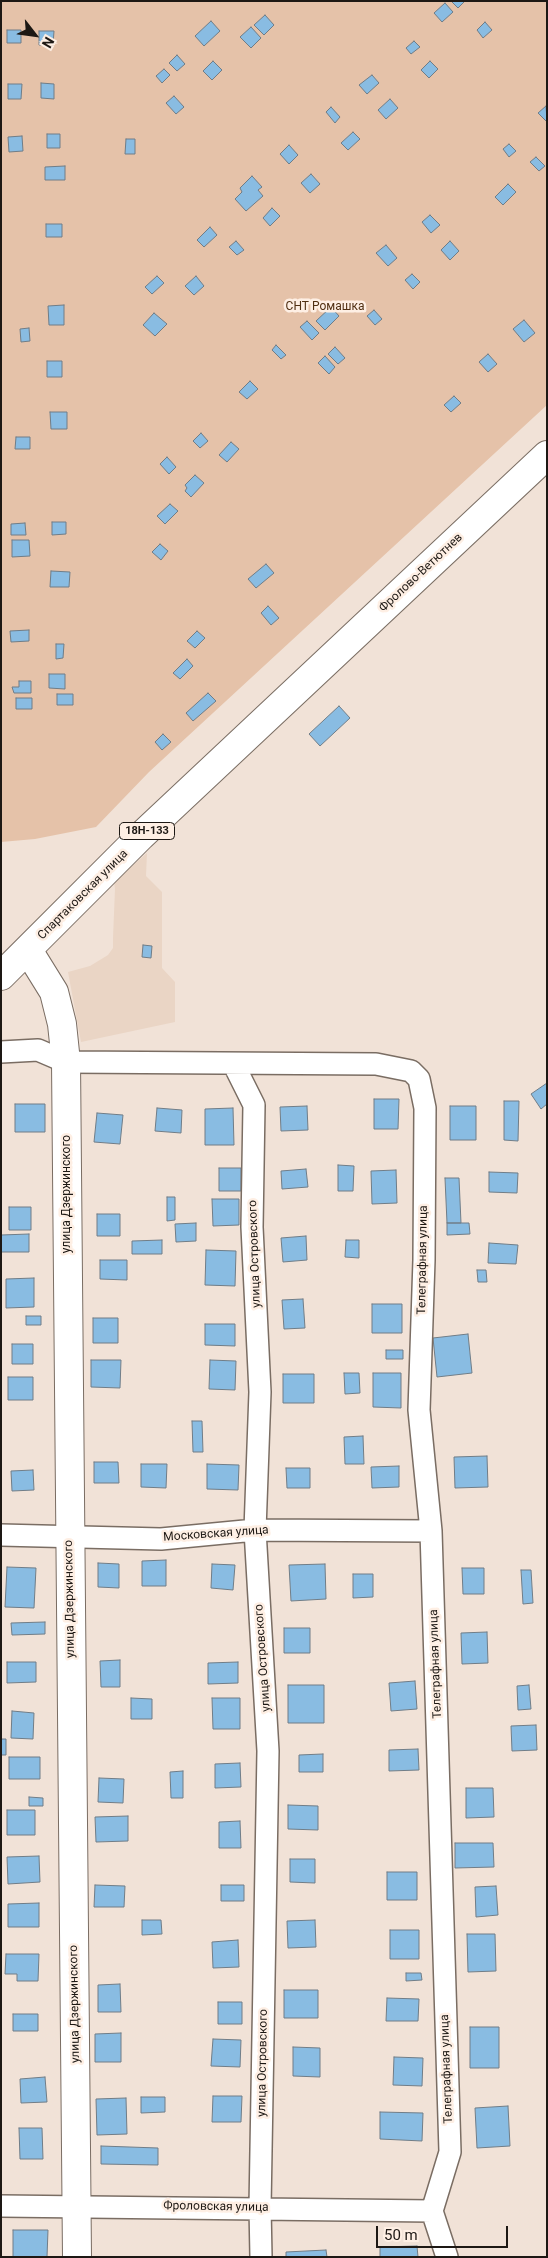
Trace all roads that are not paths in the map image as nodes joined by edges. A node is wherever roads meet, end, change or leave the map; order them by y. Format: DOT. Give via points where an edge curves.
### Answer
graph roads {
  1 [pos="547,455"];
  2 [pos="296,690"];
  3 [pos="28,950"];
  4 [pos="1,976"];
  5 [pos="1,1052"];
  6 [pos="66,1062"];
  7 [pos="234,1065"];
  8 [pos="255,1530"];
  9 [pos="432,1531"];
  10 [pos="1,1535"];
  11 [pos="70,1537"];
  12 [pos="1,2206"];
  13 [pos="77,2206"];
  14 [pos="260,2208"];
  15 [pos="432,2210"];
  16 [pos="77,2257"];
  17 [pos="261,2257"];
  18 [pos="447,2257"];
  1 -- 2 [label="street, Фролово-Ветютнев / 18Н-133"];
  2 -- 3 [label="street, Спартаковская улица / 18Н-133" via="141,836"];
  3 -- 4 [label="street, Спартаковская улица / 18Н-133"];
  3 -- 6 [label="street, улица Дзержинского" via="54,992"];
  5 -- 6 [label="street" via="38,1050"];
  6 -- 7 [label="street"];
  6 -- 11 [label="street, улица Дзержинского"];
  7 -- 8 [label="street, улица Островского" via="254,1105 252,1227 260,1392"];
  7 -- 9 [label="street, Телеграфная улица" via="376,1064 411,1071 419,1079 425,1108 419,1410"];
  8 -- 9 [label="street, Московская улица"];
  8 -- 11 [label="street, Московская улица" via="161,1539"];
  8 -- 14 [label="street, улица Островского" via="268,1751"];
  9 -- 15 [label="street, Телеграфная улица" via="450,2152"];
  10 -- 11 [label="street, Московская улица"];
  11 -- 13 [label="street, улица Дзержинского"];
  12 -- 13 [label="street, Фроловская улица"];
  13 -- 14 [label="street, Фроловская улица"];
  13 -- 16 [label="street, улица Дзержинского"];
  14 -- 15 [label="street, Фроловская улица"];
  14 -- 17 [label="street, улица Островского"];
  15 -- 18 [label="street"];
}
